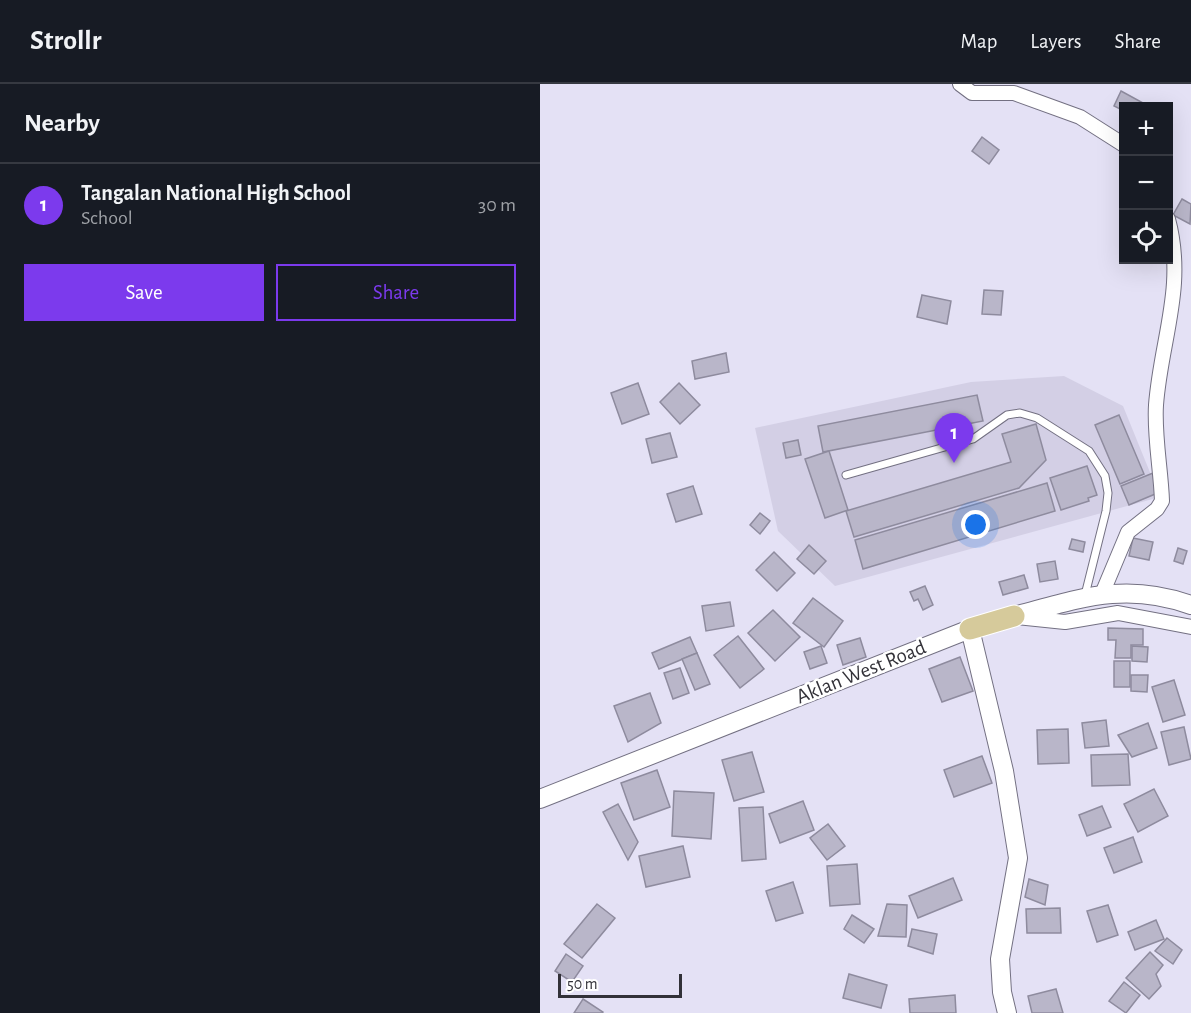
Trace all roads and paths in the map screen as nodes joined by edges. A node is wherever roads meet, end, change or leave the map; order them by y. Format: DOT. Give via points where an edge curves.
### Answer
graph roads {
  1 [pos="960,84"];
  2 [pos="1119,143"];
  3 [pos="1173,237"];
  4 [pos="846,475"];
  5 [pos="1102,594"];
  6 [pos="1084,598"];
  7 [pos="1191,605"];
  8 [pos="1014,616"];
  9 [pos="1191,627"];
  10 [pos="970,629"];
  11 [pos="540,799"];
  12 [pos="1007,1013"];
  1 -- 2 [label="street" via="972,93 1014,93 1069,113"];
  3 -- 5 [label="street" via="1177,280 1156,406 1162,501 1128,532"];
  4 -- 6 [label="lane" via="973,440 1007,415 1020,413 1037,418 1089,451 1105,476 1106,511"];
  5 -- 6 [label="main road, Aklan West Road"];
  5 -- 7 [label="main road, Aklan West Road" via="1141,592"];
  6 -- 8 [label="main road, Aklan West Road"];
  8 -- 9 [label="street" via="1065,622 1118,613"];
  8 -- 10 [label="main road, Aklan West Road"];
  10 -- 11 [label="main road, Aklan West Road"];
  10 -- 12 [label="main road" via="1004,771 1018,858 1000,959"];
}
